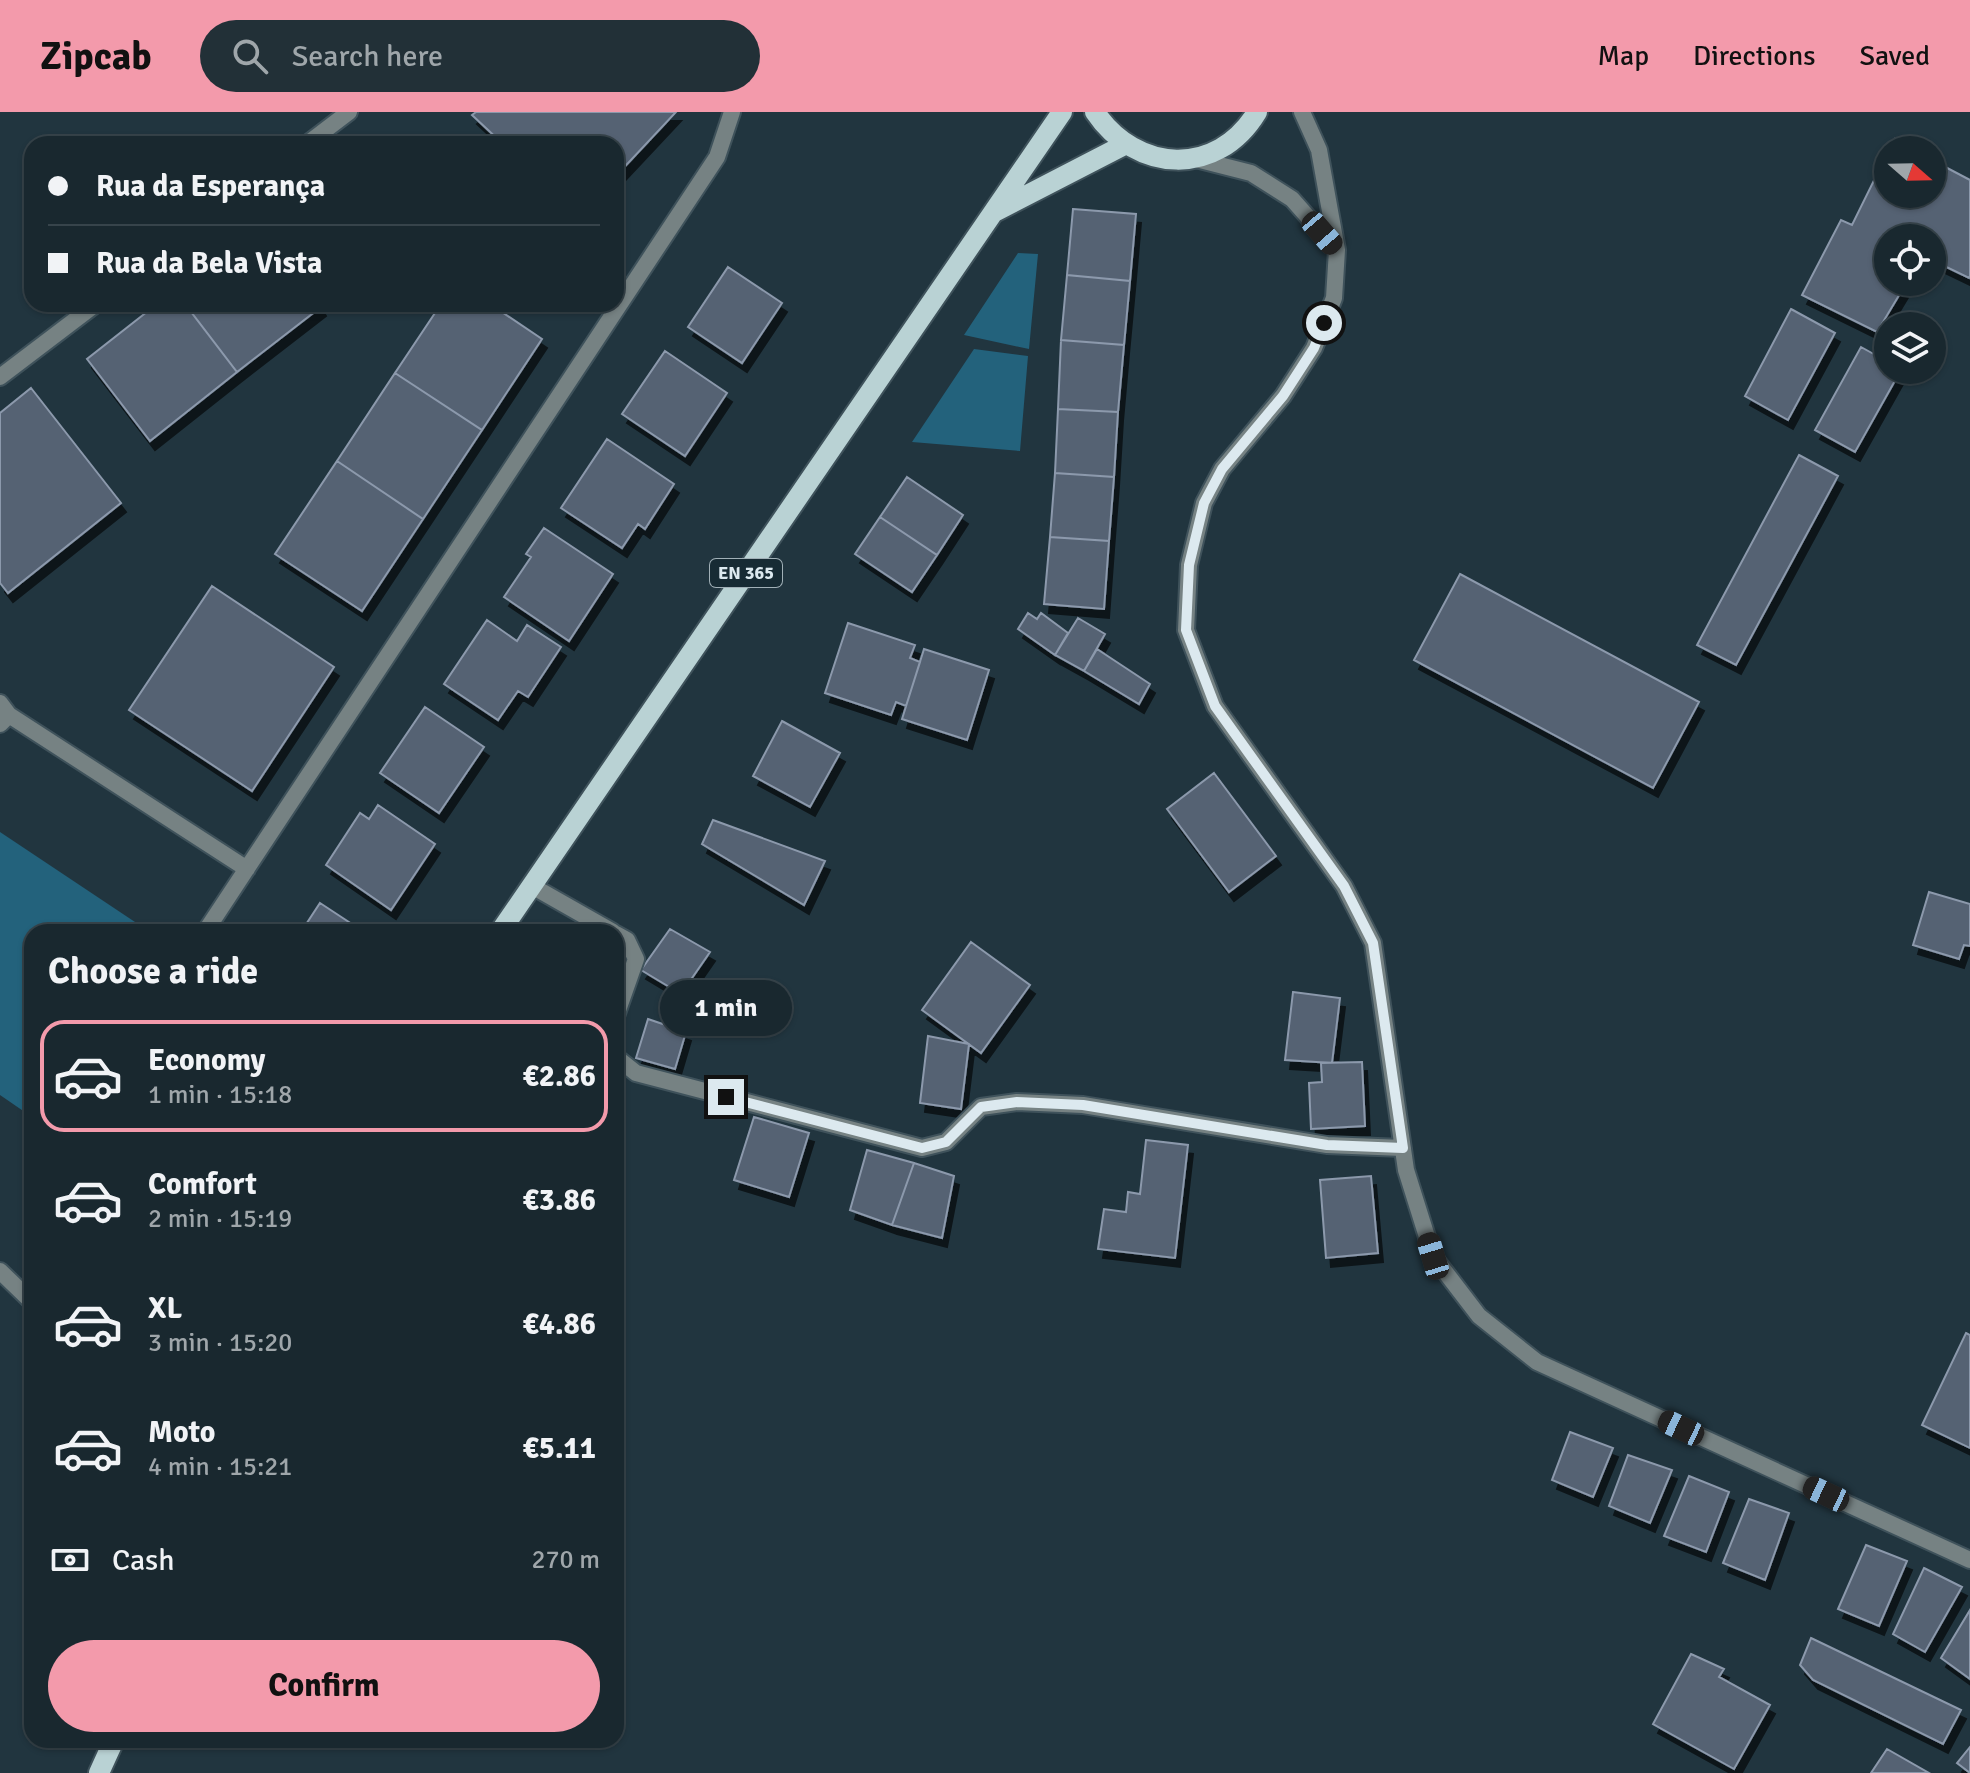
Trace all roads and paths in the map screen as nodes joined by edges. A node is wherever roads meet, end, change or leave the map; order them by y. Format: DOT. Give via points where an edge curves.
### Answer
graph roads {
  1 [pos="349,112"];
  2 [pos="732,112"];
  3 [pos="1062,112"];
  4 [pos="1095,112"];
  5 [pos="1257,112"];
  6 [pos="1302,112"];
  7 [pos="318,136"];
  8 [pos="1126,144"];
  9 [pos="1196,159"];
  10 [pos="993,213"];
  11 [pos="1337,250"];
  12 [pos="624,298"];
  13 [pos="85,312"];
  14 [pos="615,312"];
  15 [pos="0,377"];
  16 [pos="3,714"];
  17 [pos="247,869"];
  18 [pos="532,886"];
  19 [pos="210,924"];
  20 [pos="506,924"];
  21 [pos="598,924"];
  22 [pos="624,938"];
  23 [pos="624,993"];
  24 [pos="624,1063"];
  25 [pos="1403,1148"];
  26 [pos="0,1271"];
  27 [pos="24,1294"];
  28 [pos="1970,1560"];
  29 [pos="110,1748"];
  30 [pos="99,1773"];
  1 -- 7 [label="street"];
  2 -- 12 [label="street" via="717,157"];
  3 -- 10 [label="main road"];
  4 -- 8 [label="main road"];
  5 -- 9 [label="main road" via="1226,146"];
  6 -- 11 [label="street" via="1319,150"];
  8 -- 9 [label="main road" via="1161,158"];
  8 -- 10 [label="main road"];
  9 -- 11 [label="street" via="1251,173 1292,199"];
  10 -- 18 [label="main road, EN 365"];
  11 -- 25 [label="street" via="1334,298 1314,348 1283,396 1222,469 1204,503 1189,565 1186,630 1215,706 1344,886 1373,943"];
  13 -- 15 [label="street"];
  14 -- 17 [label="street"];
  16 -- 17 [label="street"];
  17 -- 19 [label="street"];
  18 -- 20 [label="main road, EN 365"];
  18 -- 21 [label="street"];
  22 -- 23 [label="street" via="636,959"];
  24 -- 25 [label="street" via="636,1073 922,1148 946,1142 981,1107 1017,1102 1083,1105 1327,1145"];
  25 -- 28 [label="street" via="1433,1256 1479,1316 1537,1362"];
  26 -- 27 [label="street"];
  29 -- 30 [label="main road"];
}
